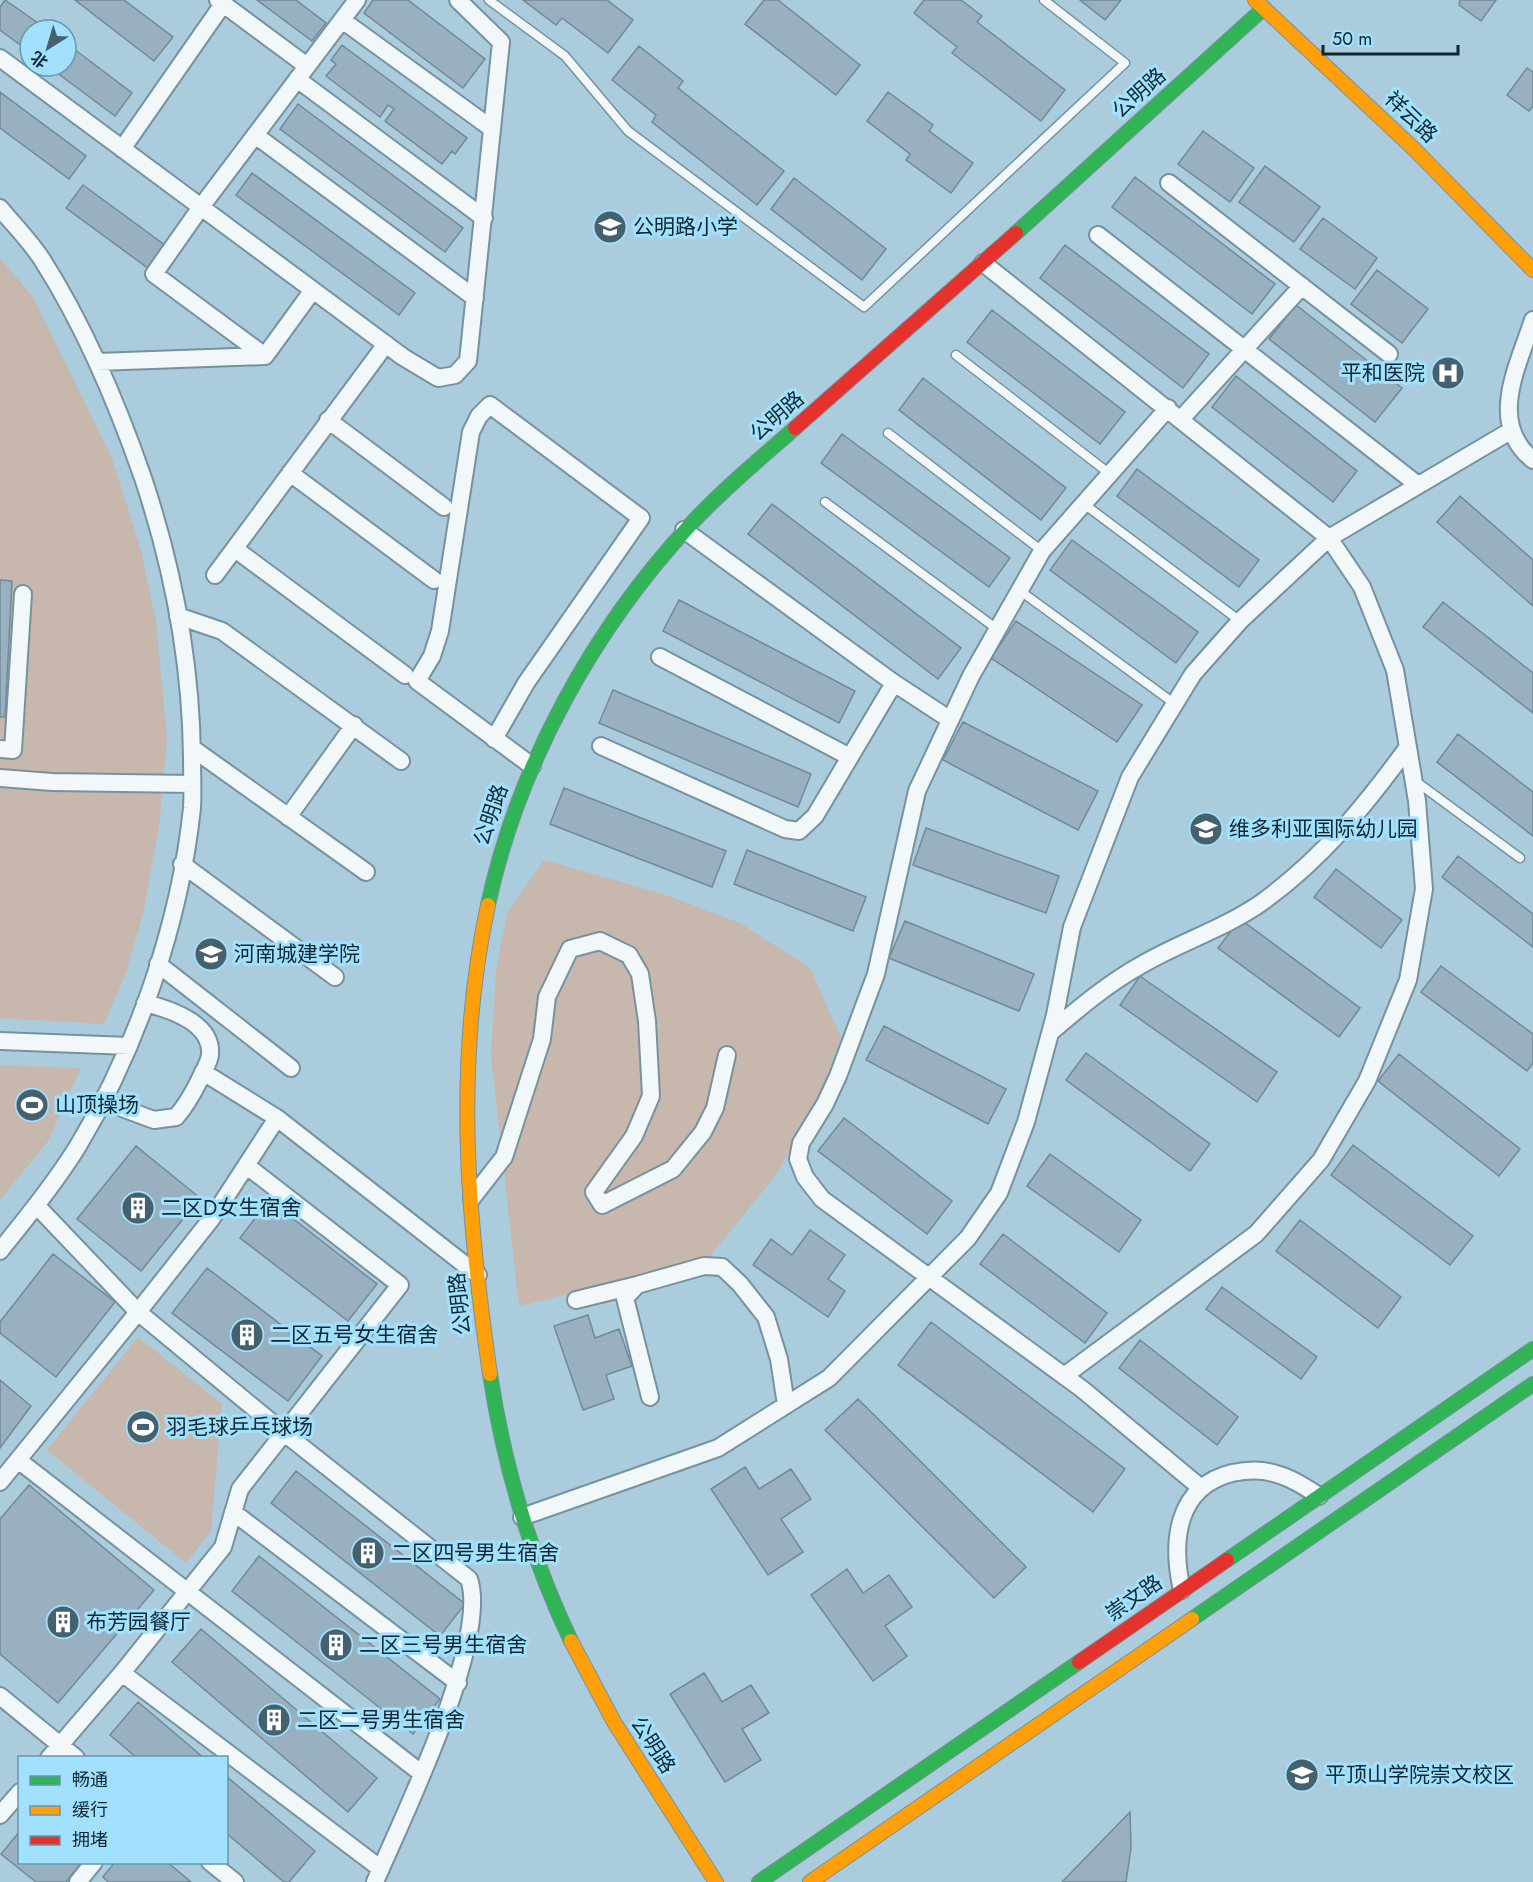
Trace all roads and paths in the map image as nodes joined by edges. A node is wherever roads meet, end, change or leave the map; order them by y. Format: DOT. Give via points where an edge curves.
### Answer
graph roads {
  1 [pos="458,0"];
  2 [pos="489,0"];
  3 [pos="1044,0"];
  4 [pos="353,1"];
  5 [pos="220,2"];
  6 [pos="1260,4"];
  7 [pos="342,20"];
  8 [pos="0,58"];
  9 [pos="302,72"];
  10 [pos="491,128"];
  11 [pos="255,135"];
  12 [pos="122,149"];
  13 [pos="1168,183"];
  14 [pos="201,207"];
  15 [pos="0,208"];
  16 [pos="484,218"];
  17 [pos="1098,235"];
  18 [pos="983,263"];
  19 [pos="1533,270"];
  20 [pos="1302,286"];
  21 [pos="313,290"];
  22 [pos="475,298"];
  23 [pos="1533,320"];
  24 [pos="386,344"];
  25 [pos="1244,349"];
  26 [pos="1389,354"];
  27 [pos="956,355"];
  28 [pos="265,356"];
  29 [pos="98,362"];
  30 [pos="1175,413"];
  31 [pos="328,420"];
  32 [pos="1512,430"];
  33 [pos="888,433"];
  34 [pos="1533,460"];
  35 [pos="290,473"];
  36 [pos="1110,474"];
  37 [pos="1418,485"];
  38 [pos="825,502"];
  39 [pos="1084,504"];
  40 [pos="444,507"];
  41 [pos="684,530"];
  42 [pos="1329,538"];
  43 [pos="235,549"];
  44 [pos="1042,551"];
  45 [pos="215,575"];
  46 [pos="434,580"];
  47 [pos="1019,590"];
  48 [pos="23,594"];
  49 [pos="178,616"];
  50 [pos="1240,621"];
  51 [pos="997,628"];
  52 [pos="660,657"];
  53 [pos="405,675"];
  54 [pos="894,683"];
  55 [pos="1175,704"];
  56 [pos="949,719"];
  57 [pos="354,725"];
  58 [pos="494,739"];
  59 [pos="601,747"];
  60 [pos="1408,747"];
  61 [pos="192,748"];
  62 [pos="0,749"];
  63 [pos="850,757"];
  64 [pos="400,761"];
  65 [pos="532,766"];
  66 [pos="0,778"];
  67 [pos="1414,779"];
  68 [pos="192,784"];
  69 [pos="288,817"];
  70 [pos="1520,858"];
  71 [pos="182,864"];
  72 [pos="366,872"];
  73 [pos="158,964"];
  74 [pos="335,977"];
  75 [pos="145,1003"];
  76 [pos="1051,1032"];
  77 [pos="0,1041"];
  78 [pos="129,1046"];
  79 [pos="727,1055"];
  80 [pos="291,1068"];
  81 [pos="203,1072"];
  82 [pos="103,1101"];
  83 [pos="277,1118"];
  84 [pos="247,1166"];
  85 [pos="472,1198"];
  86 [pos="36,1205"];
  87 [pos="0,1251"];
  88 [pos="478,1275"];
  89 [pos="929,1276"];
  90 [pos="636,1285"];
  91 [pos="576,1300"];
  92 [pos="138,1312"];
  93 [pos="1533,1349"];
  94 [pos="1064,1376"];
  95 [pos="1533,1384"];
  96 [pos="650,1397"];
  97 [pos="786,1405"];
  98 [pos="283,1431"];
  99 [pos="18,1460"];
  100 [pos="0,1482"];
  101 [pos="1202,1488"];
  102 [pos="1319,1496"];
  103 [pos="233,1512"];
  104 [pos="522,1516"];
  105 [pos="1182,1590"];
  106 [pos="189,1591"];
  107 [pos="122,1673"];
  108 [pos="458,1683"];
  109 [pos="0,1696"];
  110 [pos="54,1751"];
  111 [pos="70,1756"];
  112 [pos="227,1756"];
  113 [pos="228,1757"];
  114 [pos="421,1773"];
  115 [pos="18,1794"];
  116 [pos="0,1815"];
  117 [pos="93,1864"];
  118 [pos="211,1864"];
  119 [pos="378,1876"];
  120 [pos="78,1882"];
  121 [pos="235,1882"];
  122 [pos="717,1882"];
  123 [pos="759,1882"];
  124 [pos="810,1882"];
  1 -- 10 [label="street" via="501,42"];
  2 -- 3 [label="lane" via="565,56 628,131 864,307 1125,63"];
  4 -- 7 [label="street"];
  5 -- 9 [label="street"];
  5 -- 12 [label="street"];
  6 -- 18 [label="street, 公明路"];
  6 -- 19 [label="street, 祥云路" via="1413,148"];
  7 -- 9 [label="street"];
  7 -- 10 [label="street"];
  8 -- 12 [label="street"];
  9 -- 11 [label="street"];
  9 -- 16 [label="street"];
  10 -- 16 [label="street"];
  11 -- 14 [label="street"];
  11 -- 22 [label="street"];
  12 -- 14 [label="street"];
  13 -- 20 [label="street"];
  14 -- 21 [label="street"];
  14 -- 28 [label="street" via="154,274"];
  15 -- 29 [label="street" via="41,259"];
  16 -- 22 [label="street"];
  17 -- 25 [label="street"];
  18 -- 30 [label="street"];
  18 -- 41 [label="street, 公明路"];
  20 -- 25 [label="street"];
  20 -- 26 [label="street"];
  21 -- 24 [label="street"];
  21 -- 28 [label="street"];
  22 -- 24 [label="street" via="468,361 455,375 438,378"];
  23 -- 32 [label="street" via="1512,383 1507,415"];
  24 -- 31 [label="street"];
  25 -- 30 [label="street"];
  25 -- 37 [label="street"];
  27 -- 36 [label="lane"];
  28 -- 29 [label="street"];
  29 -- 49 [label="street" via="154,513"];
  30 -- 36 [label="street"];
  30 -- 42 [label="street"];
  31 -- 35 [label="street"];
  31 -- 40 [label="street"];
  32 -- 34 [label="street" via="1516,444"];
  32 -- 37 [label="street"];
  33 -- 44 [label="lane"];
  35 -- 43 [label="street"];
  35 -- 46 [label="street"];
  36 -- 39 [label="street"];
  37 -- 42 [label="street"];
  38 -- 51 [label="lane"];
  39 -- 44 [label="street"];
  39 -- 50 [label="lane"];
  41 -- 54 [label="street"];
  41 -- 65 [label="street, 公明路" via="642,582 582,669"];
  42 -- 50 [label="street"];
  42 -- 60 [label="street" via="1362,587 1395,670"];
  43 -- 45 [label="street"];
  43 -- 53 [label="street"];
  44 -- 47 [label="street"];
  47 -- 51 [label="street"];
  47 -- 55 [label="lane"];
  48 -- 62 [label="street" via="13,750"];
  49 -- 57 [label="street" via="222,631"];
  49 -- 61 [label="street" via="188,674"];
  50 -- 55 [label="street" via="1193,674"];
  51 -- 56 [label="street"];
  52 -- 63 [label="street"];
  54 -- 56 [label="street"];
  54 -- 63 [label="street"];
  55 -- 76 [label="street" via="1130,777 1072,927"];
  56 -- 89 [label="street" via="917,791 876,974 838,1076 801,1143 798,1160 822,1199"];
  57 -- 64 [label="street"];
  57 -- 69 [label="street"];
  58 -- 58 [label="street" via="417,681 440,632 471,432 490,405 641,518 526,682"];
  58 -- 65 [label="street"];
  59 -- 63 [label="street" via="785,829 799,831 815,816"];
  60 -- 67 [label="street"];
  60 -- 76 [label="street" via="1357,815 1298,873 1258,904 1142,964"];
  61 -- 68 [label="street"];
  61 -- 69 [label="street"];
  65 -- 85 [label="street, 公明路" via="510,818 490,888 475,966 465,1083"];
  66 -- 68 [label="street"];
  67 -- 70 [label="lane"];
  67 -- 94 [label="street" via="1424,889 1408,980 1367,1081 1321,1160 1256,1234"];
  68 -- 71 [label="street"];
  69 -- 72 [label="street"];
  71 -- 73 [label="street"];
  71 -- 74 [label="street"];
  73 -- 75 [label="street"];
  73 -- 80 [label="street"];
  75 -- 78 [label="street"];
  75 -- 81 [label="street" via="173,1011 203,1031 210,1054"];
  76 -- 89 [label="street" via="1026,1122 999,1194 968,1238"];
  77 -- 78 [label="street"];
  78 -- 82 [label="street"];
  79 -- 85 [label="street" via="711,1116 674,1169 602,1205 594,1192 634,1136 651,1096 647,1022 640,974 629,955 600,941 570,949 547,997 542,1039 504,1157"];
  81 -- 82 [label="street" via="177,1117 154,1120"];
  81 -- 83 [label="street"];
  82 -- 86 [label="street" via="76,1149"];
  83 -- 84 [label="street"];
  83 -- 88 [label="street"];
  84 -- 92 [label="street" via="212,1218"];
  84 -- 98 [label="street" via="400,1285"];
  85 -- 88 [label="street, 公明路"];
  86 -- 87 [label="street"];
  86 -- 92 [label="street"];
  88 -- 104 [label="street, 公明路" via="496,1415"];
  89 -- 94 [label="street"];
  89 -- 97 [label="street" via="829,1378"];
  90 -- 91 [label="street"];
  90 -- 96 [label="street" via="625,1298"];
  90 -- 97 [label="street" via="704,1266 722,1267 766,1317 779,1359"];
  92 -- 98 [label="street"];
  92 -- 99 [label="street"];
  93 -- 102 [label="street, 崇文路"];
  94 -- 101 [label="street"];
  95 -- 124 [label="street"];
  97 -- 104 [label="street" via="718,1448"];
  98 -- 103 [label="street" via="240,1489"];
  98 -- 108 [label="street" via="469,1578 473,1616"];
  99 -- 100 [label="street"];
  99 -- 106 [label="street"];
  101 -- 102 [label="street" via="1218,1477 1259,1470 1293,1481"];
  101 -- 105 [label="street" via="1180,1522 1175,1563"];
  102 -- 105 [label="street, 崇文路"];
  103 -- 106 [label="street" via="223,1547"];
  103 -- 108 [label="street"];
  104 -- 122 [label="street, 公明路" via="559,1617 587,1678"];
  105 -- 123 [label="street, 崇文路"];
  106 -- 107 [label="street"];
  106 -- 114 [label="street"];
  107 -- 110 [label="street"];
  107 -- 112 [label="street"];
  108 -- 114 [label="street"];
  109 -- 110 [label="street"];
  110 -- 111 [label="street"];
  113 -- 119 [label="street"];
  114 -- 119 [label="street"];
  115 -- 116 [label="street"];
  117 -- 120 [label="street"];
  118 -- 121 [label="street"];
}
